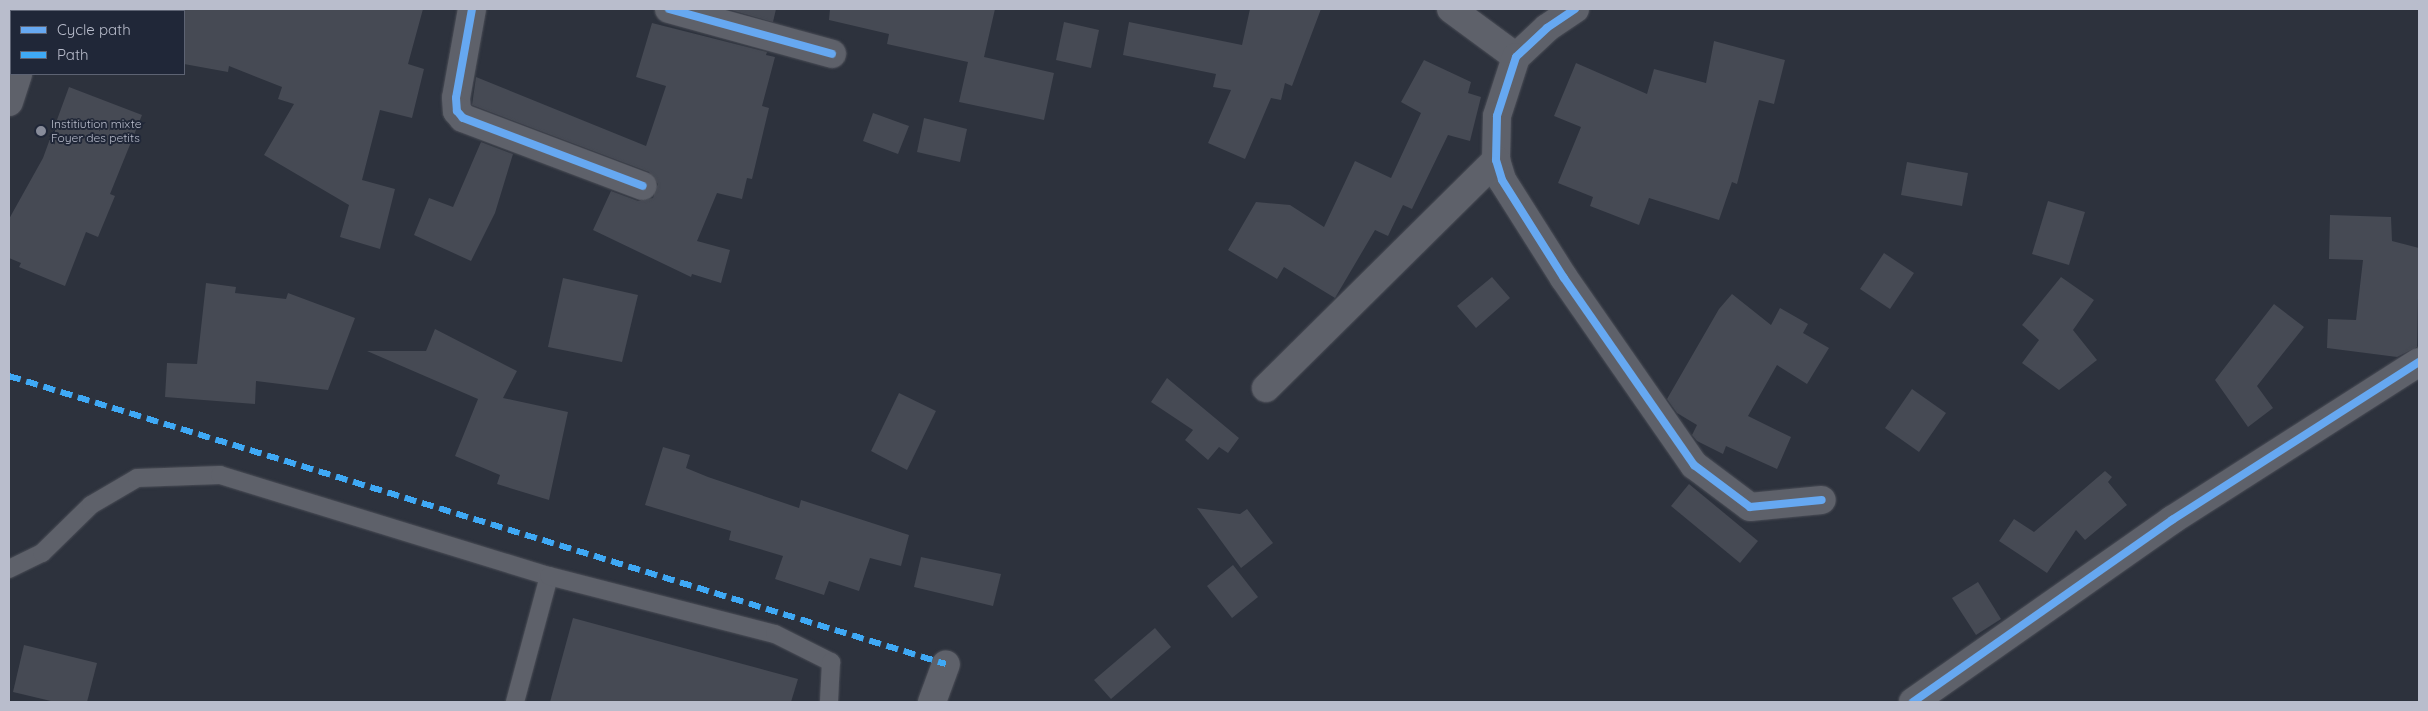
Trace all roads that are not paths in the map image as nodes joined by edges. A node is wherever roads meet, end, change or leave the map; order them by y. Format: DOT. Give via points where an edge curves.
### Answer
graph roads {
  1 [pos="472,9"];
  2 [pos="669,9"];
  3 [pos="1451,9"];
  4 [pos="1575,9"];
  5 [pos="832,54"];
  6 [pos="1516,57"];
  7 [pos="18,75"];
  8 [pos="9,102"];
  9 [pos="1496,160"];
  10 [pos="643,186"];
  11 [pos="2419,362"];
  12 [pos="1266,388"];
  13 [pos="1822,500"];
  14 [pos="9,569"];
  15 [pos="549,576"];
  16 [pos="946,664"];
  17 [pos="515,702"];
  18 [pos="829,702"];
  19 [pos="932,702"];
  20 [pos="1913,702"];
  1 -- 10 [label="street" via="456,98 457,111 462,118"];
  2 -- 5 [label="street"];
  3 -- 6 [label="street"];
  4 -- 6 [label="street" via="1547,28"];
  6 -- 9 [label="street" via="1497,116"];
  7 -- 8 [label="street"];
  9 -- 12 [label="street"];
  9 -- 13 [label="street" via="1502,180 1564,278 1694,465 1750,507"];
  11 -- 20 [label="street" via="2172,520"];
  14 -- 15 [label="lane" via="42,553 90,505 137,478 220,475"];
  15 -- 17 [label="lane"];
  15 -- 18 [label="lane" via="775,634 831,662"];
  16 -- 19 [label="street"];
}
